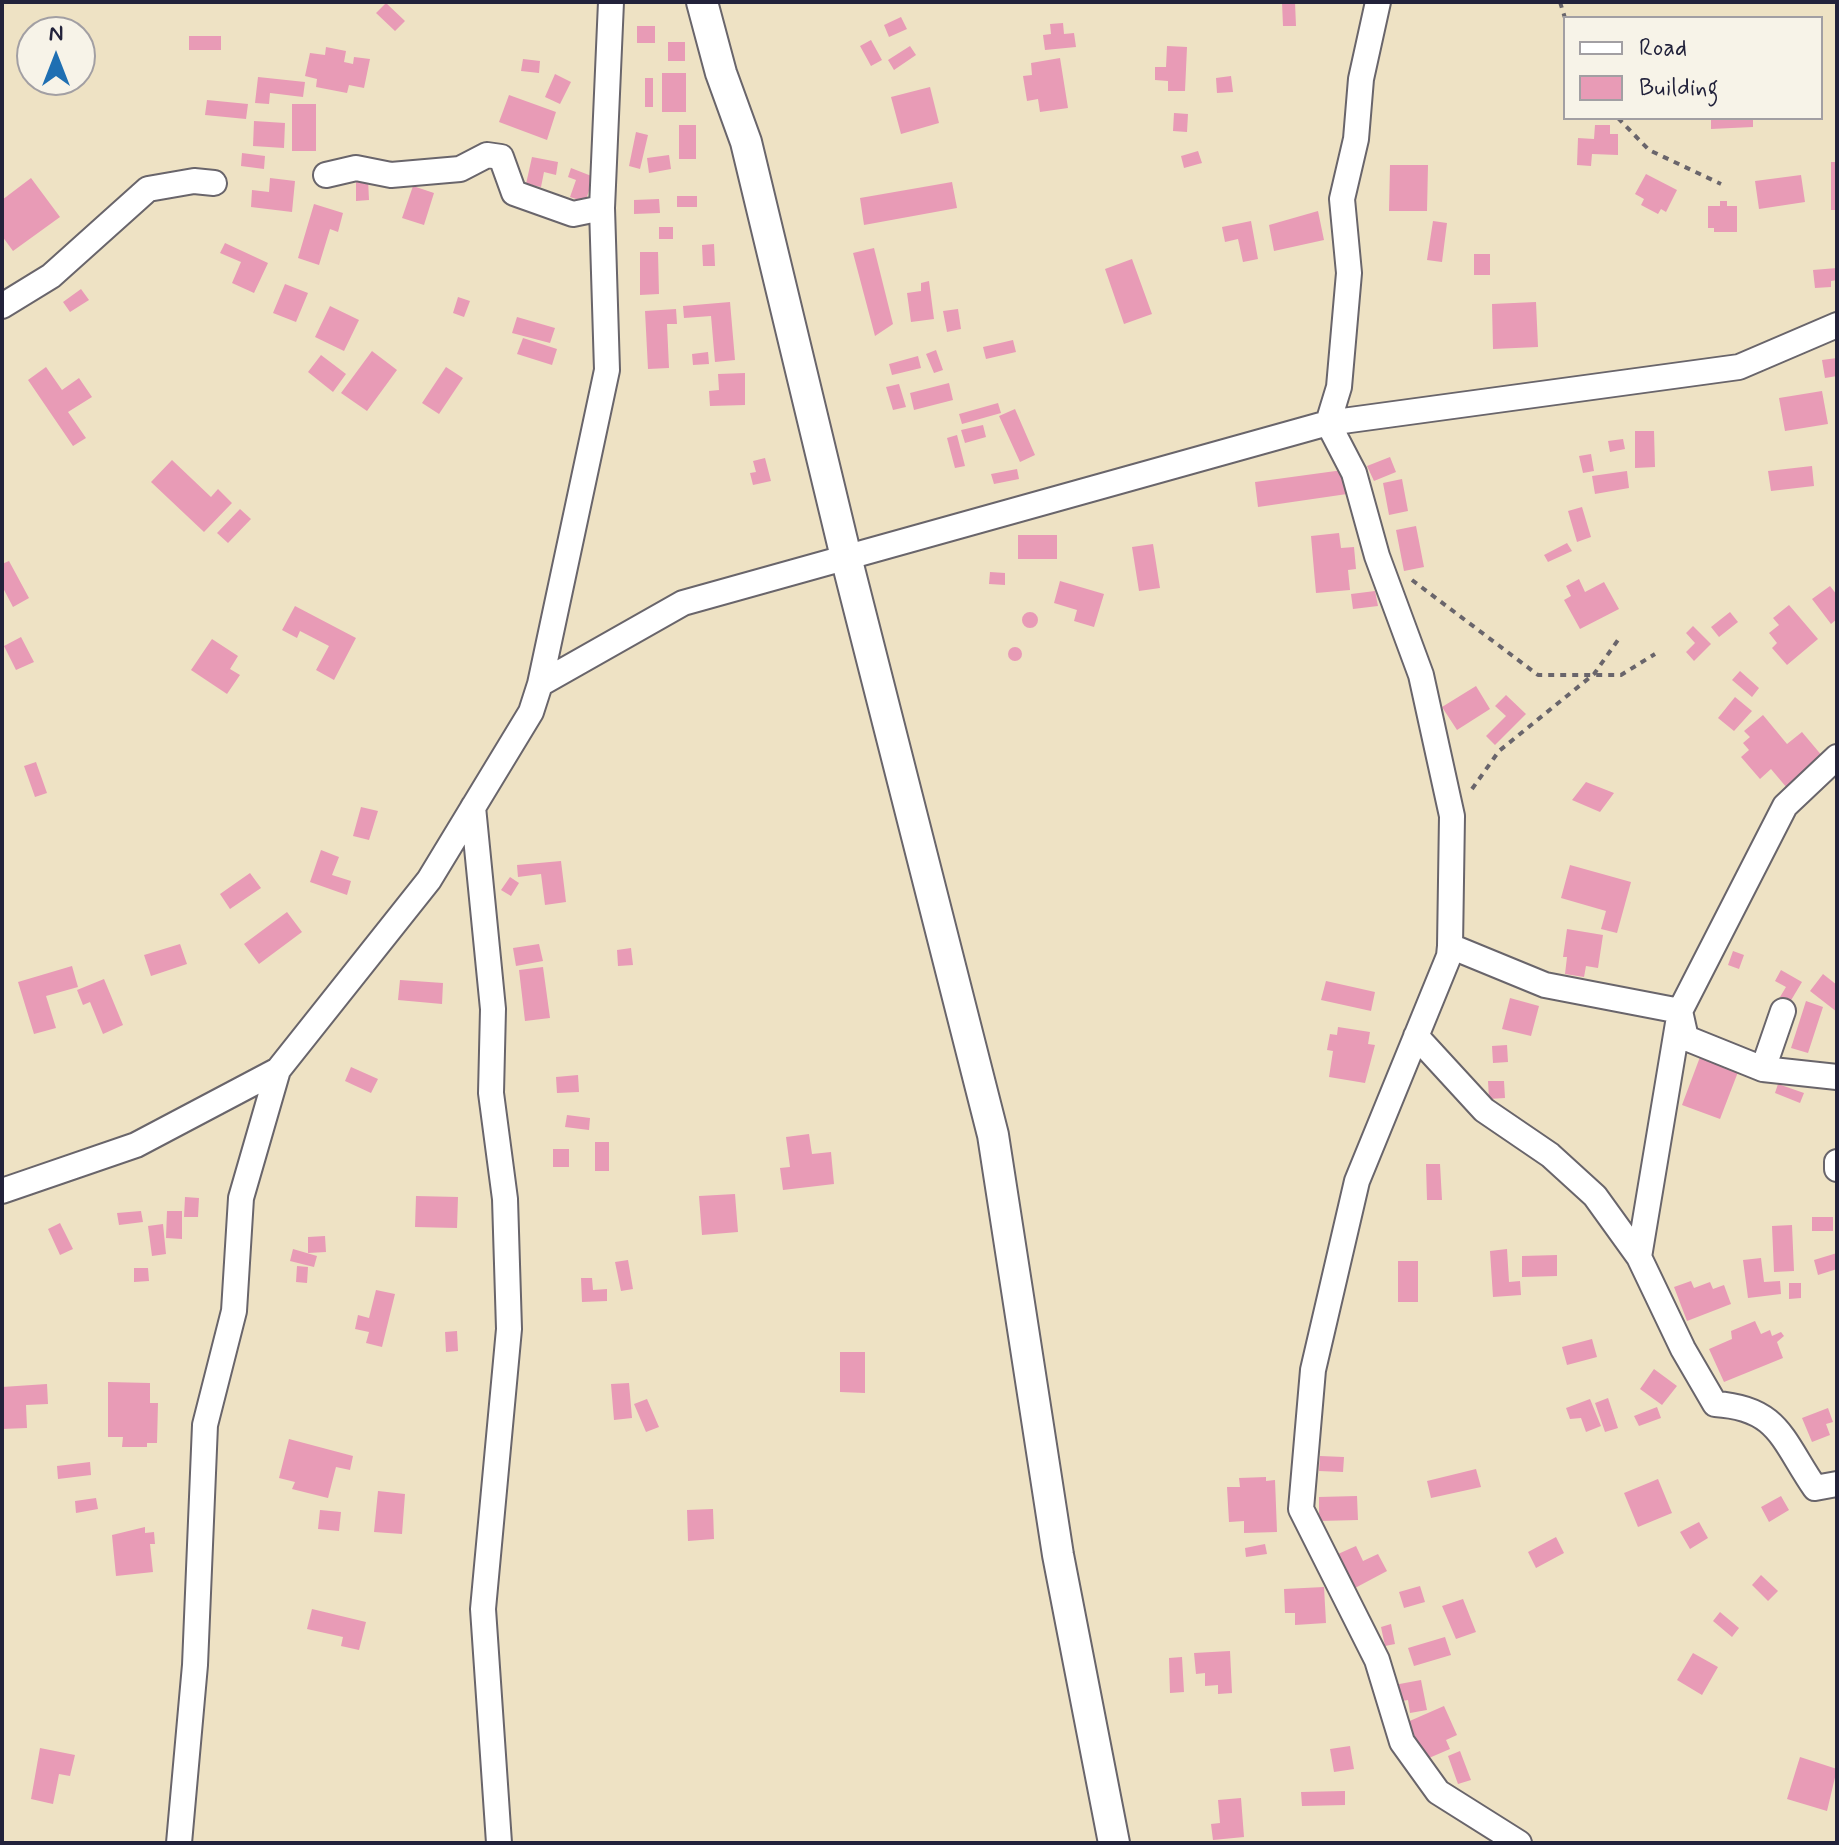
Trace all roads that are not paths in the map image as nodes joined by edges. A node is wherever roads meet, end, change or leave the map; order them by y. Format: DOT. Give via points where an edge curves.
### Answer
graph roads {
  1 [pos="611,2"];
  2 [pos="702,2"];
  3 [pos="1378,2"];
  4 [pos="326,175"];
  5 [pos="214,183"];
  6 [pos="602,208"];
  7 [pos="2,306"];
  8 [pos="1837,325"];
  9 [pos="1328,423"];
  10 [pos="846,557"];
  11 [pos="540,684"];
  12 [pos="1837,757"];
  13 [pos="473,807"];
  14 [pos="1450,946"];
  15 [pos="1680,1011"];
  16 [pos="1783,1011"];
  17 [pos="1416,1036"];
  18 [pos="1763,1069"];
  19 [pos="278,1070"];
  20 [pos="1837,1077"];
  21 [pos="1837,1162"];
  22 [pos="1837,1169"];
  23 [pos="2,1191"];
  24 [pos="1639,1257"];
  25 [pos="1837,1484"];
  26 [pos="179,1843"];
  27 [pos="499,1843"];
  28 [pos="1114,1843"];
  29 [pos="1519,1843"];
  1 -- 6 [label="street"];
  2 -- 10 [label="street" via="746,142"];
  3 -- 9 [label="street" via="1342,199 1349,273 1339,387"];
  4 -- 6 [label="street" via="356,168 391,175 460,169 487,155 501,157 514,193 573,214"];
  5 -- 7 [label="street" via="148,189 51,276"];
  6 -- 11 [label="street" via="607,370"];
  8 -- 9 [label="street" via="1739,367"];
  9 -- 10 [label="street"];
  9 -- 14 [label="street" via="1354,473 1377,556 1421,675 1452,816"];
  10 -- 11 [label="street" via="683,603"];
  10 -- 28 [label="street" via="993,1135 1058,1555"];
  11 -- 13 [label="street" via="531,712"];
  12 -- 15 [label="street" via="1785,806"];
  13 -- 19 [label="street" via="429,880"];
  13 -- 27 [label="street" via="493,1009 491,1093 505,1199 509,1329 483,1609"];
  14 -- 15 [label="street" via="1545,985"];
  14 -- 17 [label="street"];
  15 -- 18 [label="street" via="1686,1038"];
  15 -- 24 [label="street"];
  16 -- 18 [label="street"];
  17 -- 24 [label="street" via="1484,1110 1550,1155 1595,1196"];
  17 -- 29 [label="street" via="1357,1181 1313,1370 1301,1509 1377,1660 1402,1742 1438,1792"];
  18 -- 20 [label="street"];
  19 -- 23 [label="street" via="136,1145"];
  19 -- 26 [label="street" via="241,1198 234,1311 205,1425 195,1665"];
  21 -- 22 [label="street"];
  24 -- 25 [label="street" via="1715,1404 1743,1406 1768,1417 1815,1488"];
}
